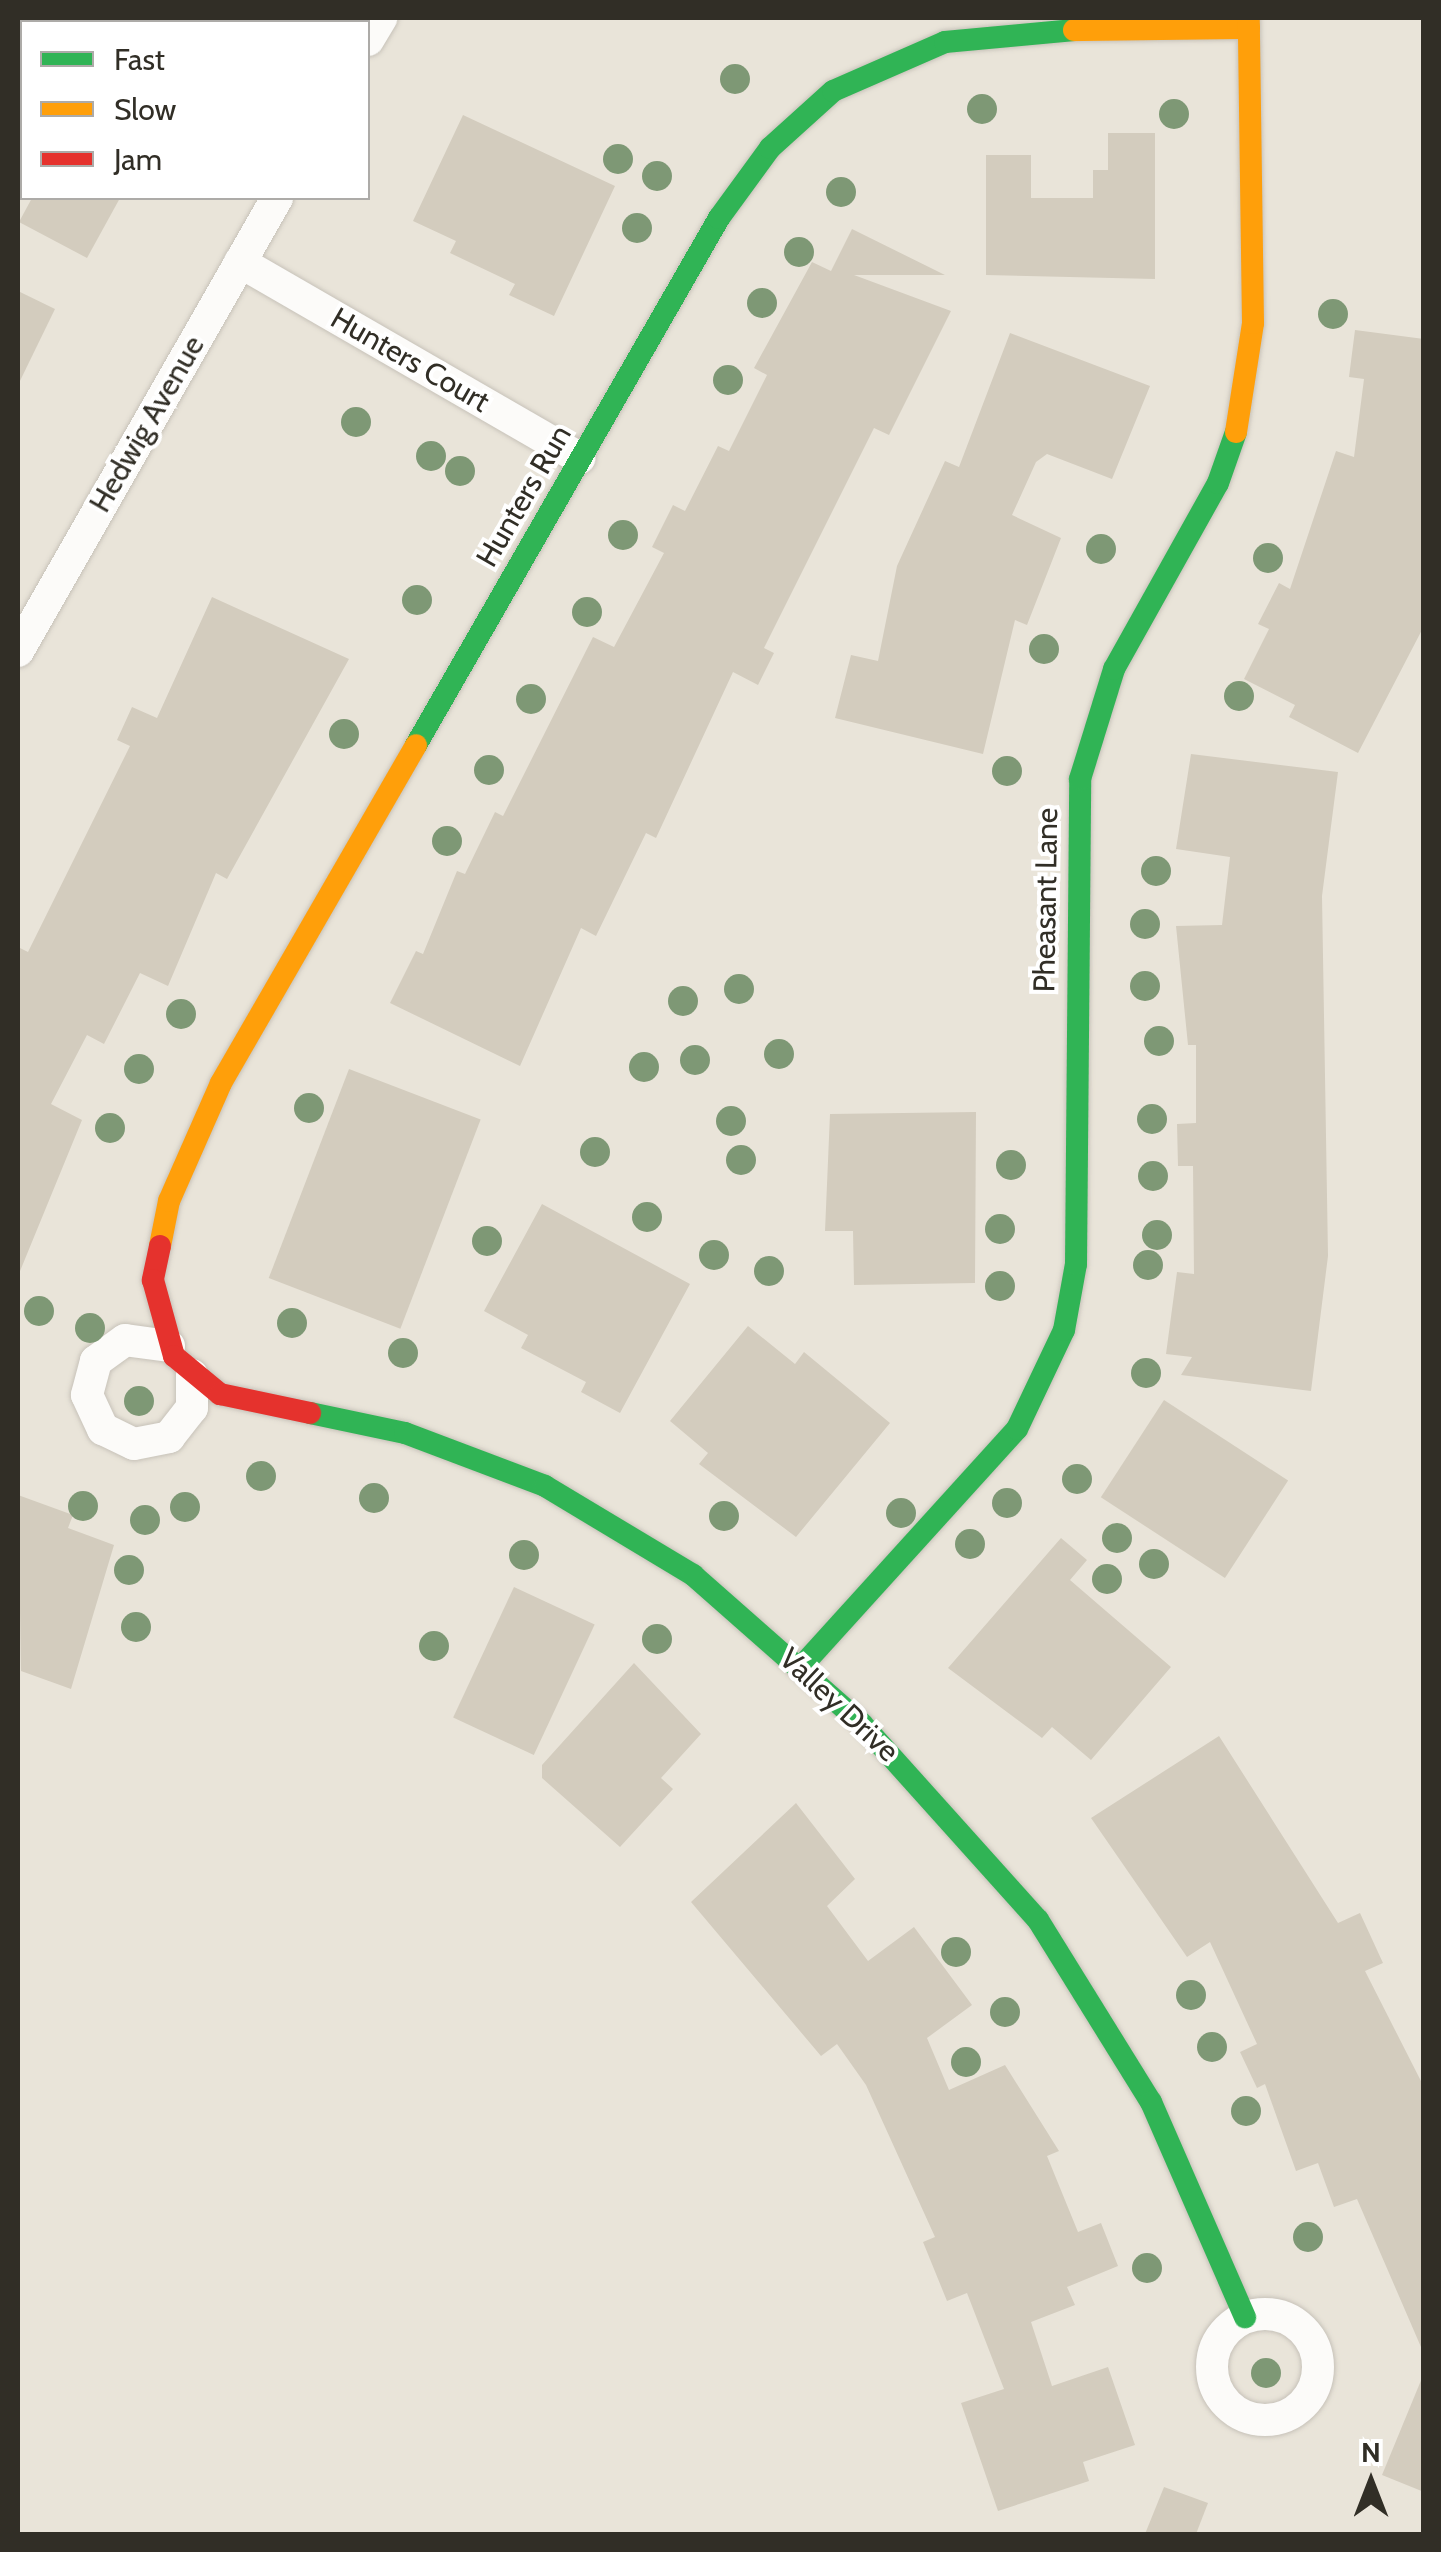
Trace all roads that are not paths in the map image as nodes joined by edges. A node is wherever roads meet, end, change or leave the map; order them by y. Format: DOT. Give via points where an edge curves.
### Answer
graph roads {
  1 [pos="1249,23"];
  2 [pos="276,200"];
  3 [pos="240,262"];
  4 [pos="580,458"];
  5 [pos="18,651"];
  6 [pos="169,1346"];
  7 [pos="192,1375"];
  8 [pos="801,1667"];
  9 [pos="1245,2318"];
  1 -- 4 [label="street, Hunters Run" via="981,34 905,54 833,92 744,180"];
  1 -- 8 [label="street, Pheasant Lane" via="1253,323 1245,406 1218,483 1114,669 1080,779 1076,1264 1064,1330 1017,1428"];
  2 -- 3 [label="street, Hedwig Avenue"];
  3 -- 4 [label="street, Hunters Court"];
  3 -- 5 [label="street, Hedwig Avenue"];
  4 -- 6 [label="street, Hunters Run" via="200,1122 169,1202 153,1280"];
  6 -- 7 [label="street, Valley Drive"];
  6 -- 7 [label="street" via="125,1340 96,1361 88,1396 103,1428 134,1444 169,1436 192,1408"];
  7 -- 8 [label="street, Valley Drive" via="220,1394 405,1432 545,1486 693,1576"];
  8 -- 9 [label="street, Valley Drive" via="917,1779 1038,1920 1151,2102"];
}
